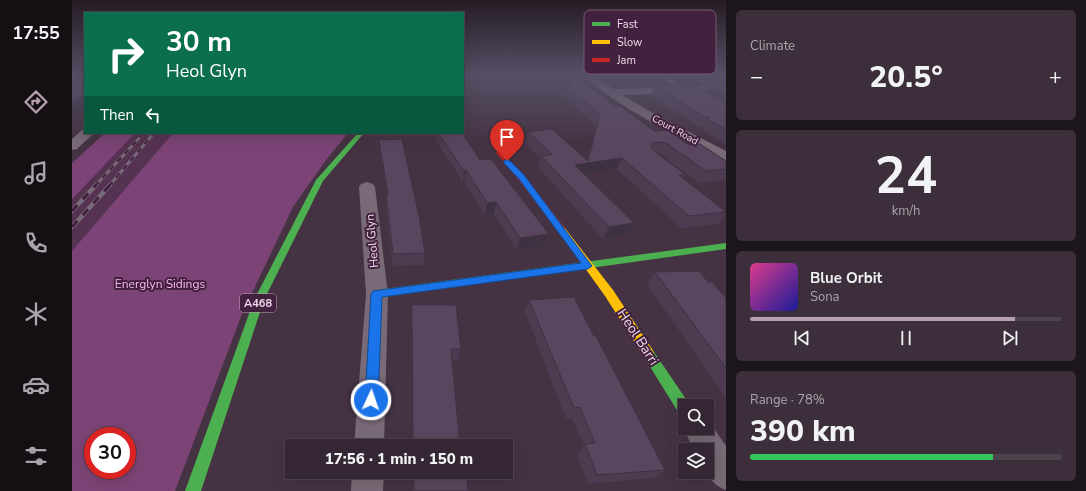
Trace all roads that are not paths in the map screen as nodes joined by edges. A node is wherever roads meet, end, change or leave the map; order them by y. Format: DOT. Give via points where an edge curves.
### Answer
graph roads {
  1 [pos="618,97"];
  2 [pos="86,134"];
  3 [pos="360,134"];
  4 [pos="72,146"];
  5 [pos="499,153"];
  6 [pos="726,157"];
  7 [pos="367,187"];
  8 [pos="726,246"];
  9 [pos="588,266"];
  10 [pos="376,294"];
  11 [pos="678,399"];
  12 [pos="701,435"];
  13 [pos="369,439"];
  14 [pos="726,474"];
  15 [pos="368,479"];
  16 [pos="192,491"];
  17 [pos="367,491"];
  1 -- 6 [label="street, Court Road"];
  2 -- 4 [label="street"];
  3 -- 16 [label="street, A468" via="320,180 259,300"];
  5 -- 9 [label="street, Heol Barri" via="521,177"];
  7 -- 10 [label="street, Heol Glyn"];
  8 -- 9 [label="street"];
  9 -- 10 [label="street"];
  9 -- 11 [label="street, Heol Barri" via="609,293"];
  10 -- 13 [label="street, Heol Glyn"];
  12 -- 14 [label="street"];
  15 -- 17 [label="street"];
}
